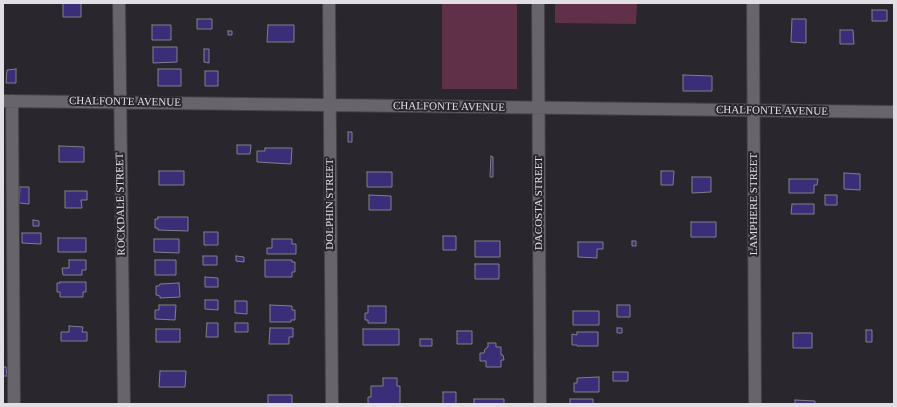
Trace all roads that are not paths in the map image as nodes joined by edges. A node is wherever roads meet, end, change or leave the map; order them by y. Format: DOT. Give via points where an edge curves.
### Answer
graph roads {
  1 [pos="119,3"];
  2 [pos="329,3"];
  3 [pos="538,3"];
  4 [pos="753,3"];
  5 [pos="8,101"];
  6 [pos="120,102"];
  7 [pos="330,105"];
  8 [pos="539,108"];
  9 [pos="753,110"];
  10 [pos="894,112"];
  11 [pos="14,404"];
  12 [pos="124,404"];
  13 [pos="332,404"];
  14 [pos="540,404"];
  15 [pos="755,404"];
  1 -- 6 [label="street, ROCKDALE STREET"];
  2 -- 7 [label="street, DOLPHIN STREET"];
  3 -- 8 [label="street, DACOSTA STREET"];
  4 -- 9 [label="street, LAMPHERE STREET"];
  5 -- 6 [label="street, CHALFONTE AVENUE"];
  5 -- 11 [label="street"];
  6 -- 7 [label="street, CHALFONTE AVENUE"];
  6 -- 12 [label="street, ROCKDALE STREET"];
  7 -- 8 [label="street, CHALFONTE AVENUE"];
  7 -- 13 [label="street, DOLPHIN STREET"];
  8 -- 9 [label="street, CHALFONTE AVENUE"];
  8 -- 14 [label="street, DACOSTA STREET"];
  9 -- 10 [label="street, CHALFONTE AVENUE"];
  9 -- 15 [label="street, LAMPHERE STREET"];
}
